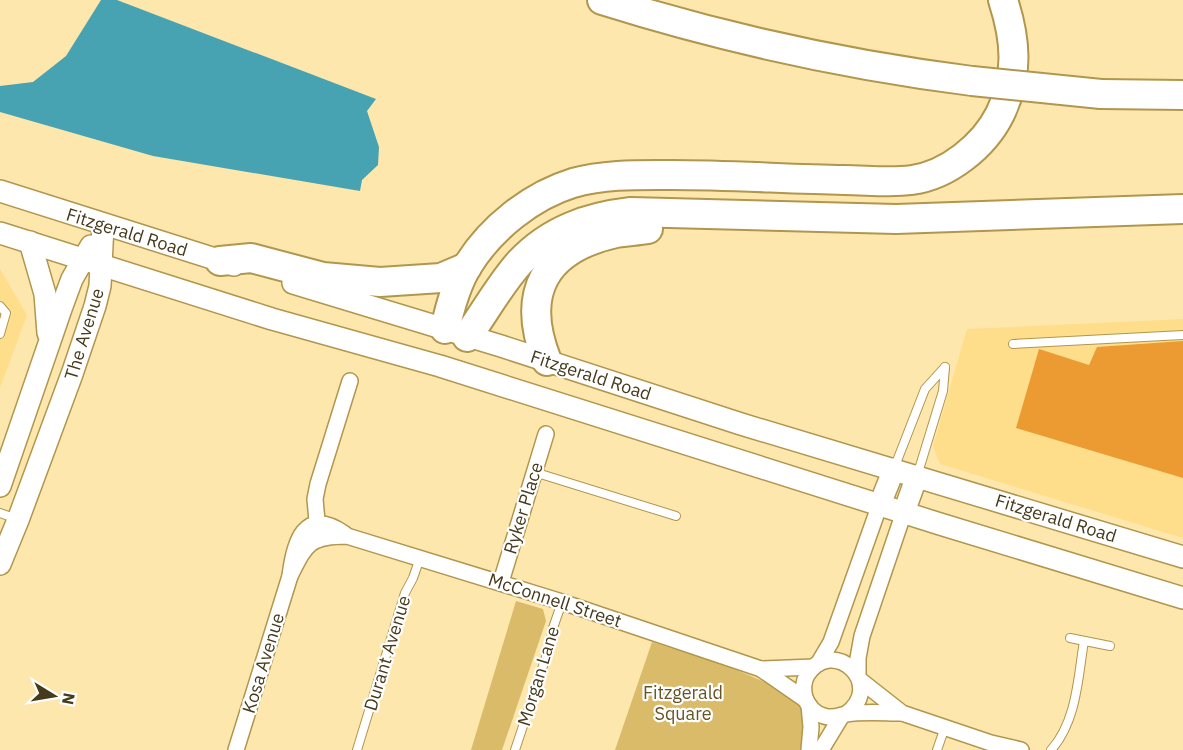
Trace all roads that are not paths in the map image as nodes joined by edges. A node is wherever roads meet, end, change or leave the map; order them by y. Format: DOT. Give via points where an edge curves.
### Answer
graph roads {
  1 [pos="602,0"];
  2 [pos="1003,0"];
  3 [pos="1183,95"];
  4 [pos="0,191"];
  5 [pos="1183,209"];
  6 [pos="733,216"];
  7 [pos="103,225"];
  8 [pos="0,233"];
  9 [pos="30,242"];
  10 [pos="92,261"];
  11 [pos="220,261"];
  12 [pos="467,267"];
  13 [pos="0,306"];
  14 [pos="456,333"];
  15 [pos="0,334"];
  16 [pos="1183,335"];
  17 [pos="1013,344"];
  18 [pos="48,345"];
  19 [pos="547,361"];
  20 [pos="440,366"];
  21 [pos="350,381"];
  22 [pos="546,434"];
  23 [pos="894,469"];
  24 [pos="534,472"];
  25 [pos="917,476"];
  26 [pos="0,486"];
  27 [pos="880,504"];
  28 [pos="904,512"];
  29 [pos="9,516"];
  30 [pos="676,516"];
  31 [pos="318,531"];
  32 [pos="1183,557"];
  33 [pos="420,558"];
  34 [pos="0,564"];
  35 [pos="501,582"];
  36 [pos="1183,598"];
  37 [pos="562,602"];
  38 [pos="1070,638"];
  39 [pos="1084,641"];
  40 [pos="1110,646"];
  41 [pos="816,665"];
  42 [pos="761,669"];
  43 [pos="859,678"];
  44 [pos="807,703"];
  45 [pos="902,713"];
  46 [pos="843,716"];
  47 [pos="945,727"];
  48 [pos="997,746"];
  49 [pos="236,750"];
  50 [pos="357,750"];
  51 [pos="515,750"];
  52 [pos="809,750"];
  53 [pos="821,750"];
  54 [pos="937,750"];
  55 [pos="1022,750"];
  56 [pos="1050,750"];
  1 -- 3 [label="highway, bridge" via="796,53 903,72 1101,94"];
  2 -- 12 [label="highway" via="1014,52 1004,104 980,142 933,174 913,180 885,181 626,174 574,183 534,200 518,212 486,241"];
  4 -- 7 [label="street, Fitzgerald Road"];
  5 -- 6 [label="highway" via="896,219"];
  6 -- 14 [label="highway" via="631,212 579,222 521,261"];
  6 -- 19 [label="highway" via="618,233 578,245 561,257 547,272 536,305 539,341"];
  7 -- 10 [label="street, The Avenue"];
  7 -- 11 [label="street, Fitzgerald Road"];
  8 -- 9 [label="street, Fitzgerald Road"];
  9 -- 10 [label="street, Fitzgerald Road"];
  9 -- 18 [label="street, The Avenue" via="45,294"];
  10 -- 18 [label="street, The Avenue" via="72,279"];
  10 -- 20 [label="street, Fitzgerald Road" via="272,319"];
  10 -- 29 [label="street, The Avenue" via="100,286 92,316"];
  11 -- 12 [label="highway" via="251,258 323,277 380,282 441,278"];
  11 -- 14 [label="street, Fitzgerald Road"];
  12 -- 14 [label="highway" via="454,295"];
  13 -- 15 [label="lane" via="6,313"];
  14 -- 19 [label="street, Fitzgerald Road"];
  14 -- 20 [label="street"];
  16 -- 17 [label="lane"];
  18 -- 26 [label="street, The Avenue"];
  19 -- 23 [label="street, Fitzgerald Road"];
  20 -- 27 [label="street, Fitzgerald Road"];
  21 -- 31 [label="street" via="318,484"];
  22 -- 24 [label="street, Ryker Place"];
  23 -- 25 [label="street, Fitzgerald Road"];
  23 -- 25 [label="lane" via="925,388 945,367 943,391"];
  23 -- 27 [label="street"];
  24 -- 30 [label="lane"];
  24 -- 35 [label="street, Ryker Place"];
  25 -- 28 [label="street"];
  25 -- 32 [label="street, Fitzgerald Road"];
  27 -- 28 [label="street, Fitzgerald Road"];
  27 -- 41 [label="street" via="831,642"];
  28 -- 36 [label="street, Fitzgerald Road"];
  28 -- 43 [label="street" via="862,636"];
  29 -- 34 [label="street, The Avenue"];
  31 -- 33 [label="street, McConnell Street"];
  31 -- 49 [label="street, Kosa Avenue" via="290,576"];
  33 -- 35 [label="street, McConnell Street"];
  33 -- 50 [label="lane, Durant Avenue" via="405,593"];
  35 -- 37 [label="street, McConnell Street"];
  37 -- 42 [label="street, McConnell Street"];
  37 -- 51 [label="lane, Morgan Lane"];
  38 -- 39 [label="lane"];
  39 -- 40 [label="lane"];
  39 -- 56 [label="lane" via="1073,705 1058,742"];
  41 -- 42 [label="street, McConnell Street"];
  41 -- 43 [label="street" via="836,660 845,663"];
  41 -- 44 [label="street" via="804,684"];
  42 -- 44 [label="street, McConnell Street"];
  43 -- 45 [label="street"];
  43 -- 46 [label="street" via="859,700"];
  44 -- 46 [label="street" via="823,716"];
  44 -- 52 [label="street"];
  45 -- 46 [label="street"];
  45 -- 47 [label="street"];
  46 -- 53 [label="street"];
  47 -- 48 [label="street"];
  47 -- 54 [label="lane"];
  48 -- 55 [label="street"];
}
